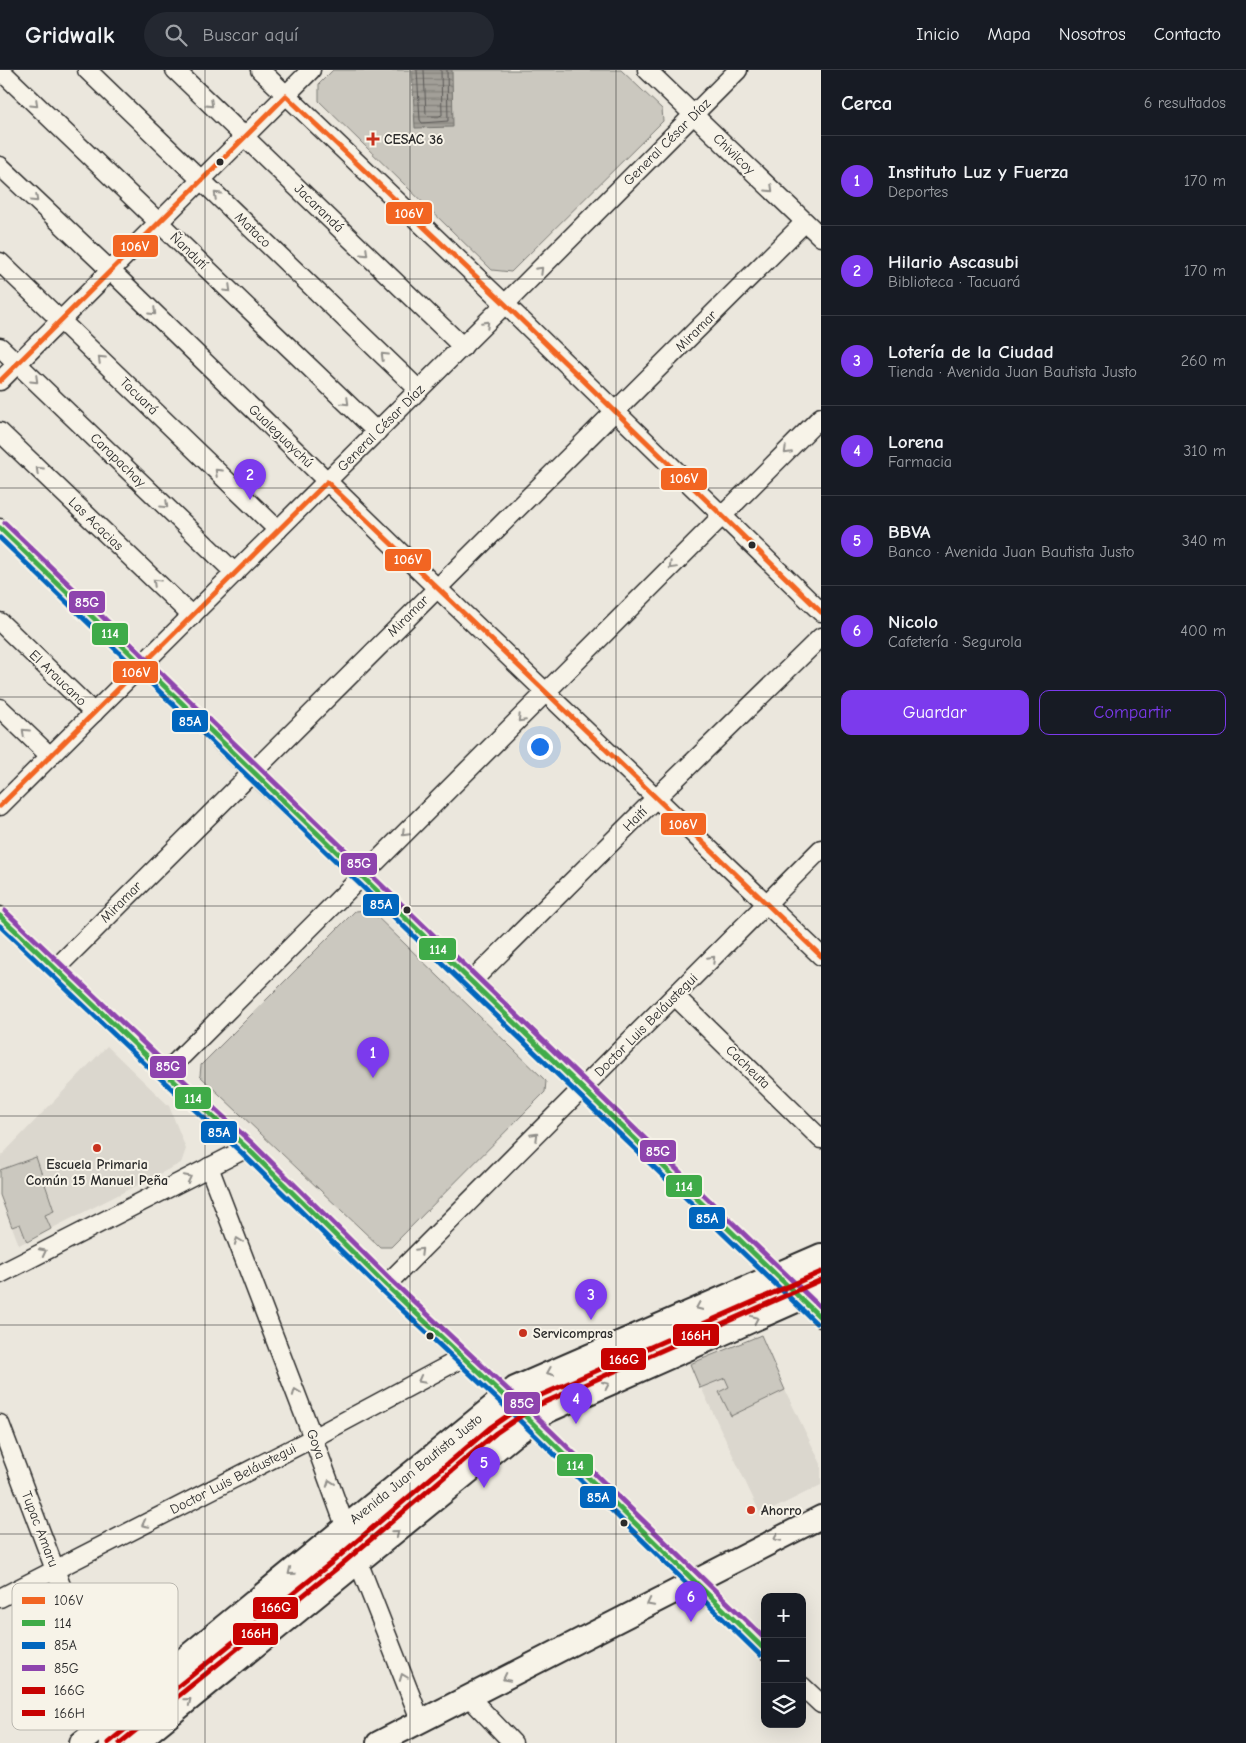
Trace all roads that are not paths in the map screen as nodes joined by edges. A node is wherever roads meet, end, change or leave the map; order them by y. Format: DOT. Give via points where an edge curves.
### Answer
graph roads {
  1 [pos="0,70"];
  2 [pos="87,70"];
  3 [pos="175,70"];
  4 [pos="260,70"];
  5 [pos="312,70"];
  6 [pos="647,70"];
  7 [pos="738,70"];
  8 [pos="286,96"];
  9 [pos="694,116"];
  10 [pos="245,137"];
  11 [pos="0,166"];
  12 [pos="201,180"];
  13 [pos="159,222"];
  14 [pos="805,222"];
  15 [pos="821,237"];
  16 [pos="0,262"];
  17 [pos="110,270"];
  18 [pos="506,304"];
  19 [pos="60,320"];
  20 [pos="0,347"];
  21 [pos="462,347"];
  22 [pos="18,364"];
  23 [pos="0,381"];
  24 [pos="419,390"];
  25 [pos="615,411"];
  26 [pos="821,416"];
  27 [pos="0,432"];
  28 [pos="377,432"];
  29 [pos="327,482"];
  30 [pos="722,516"];
  31 [pos="0,528"];
  32 [pos="278,530"];
  33 [pos="235,573"];
  34 [pos="436,588"];
  35 [pos="821,612"];
  36 [pos="192,616"];
  37 [pos="0,622"];
  38 [pos="821,637"];
  39 [pos="142,665"];
  40 [pos="547,693"];
  41 [pos="0,708"];
  42 [pos="94,713"];
  43 [pos="50,756"];
  44 [pos="252,772"];
  45 [pos="3,798"];
  46 [pos="656,798"];
  47 [pos="821,850"];
  48 [pos="362,876"];
  49 [pos="767,904"];
  50 [pos="0,916"];
  51 [pos="821,956"];
  52 [pos="55,969"];
  53 [pos="472,981"];
  54 [pos="674,996"];
  55 [pos="165,1073"];
  56 [pos="583,1088"];
  57 [pos="821,1139"];
  58 [pos="247,1148"];
  59 [pos="209,1167"];
  60 [pos="821,1255"];
  61 [pos="821,1272"];
  62 [pos="0,1274"];
  63 [pos="386,1285"];
  64 [pos="797,1287"];
  65 [pos="821,1318"];
  66 [pos="464,1358"];
  67 [pos="518,1409"];
  68 [pos="0,1424"];
  69 [pos="314,1438"];
  70 [pos="821,1517"];
  71 [pos="352,1545"];
  72 [pos="55,1570"];
  73 [pos="694,1581"];
  74 [pos="29,1583"];
  75 [pos="60,1583"];
  76 [pos="12,1592"];
  77 [pos="0,1598"];
  78 [pos="761,1646"];
  79 [pos="178,1670"];
  80 [pos="178,1686"];
  81 [pos="806,1690"];
  82 [pos="469,1696"];
  83 [pos="178,1704"];
  84 [pos="821,1704"];
  85 [pos="421,1722"];
  86 [pos="97,1730"];
  87 [pos="124,1730"];
  88 [pos="150,1730"];
  89 [pos="81,1743"];
  90 [pos="108,1743"];
  91 [pos="136,1743"];
  92 [pos="378,1743"];
  93 [pos="514,1743"];
  1 -- 13 [label="street, Ñandutí, one-way"];
  2 -- 12 [label="street, Mataco"];
  3 -- 10 [label="street, Jacarandá, one-way"];
  4 -- 8 [label="street"];
  5 -- 8 [label="street"];
  6 -- 9 [label="street, Chivilcoy"];
  7 -- 9 [label="street, General César Díaz"];
  8 -- 10 [label="street"];
  8 -- 18 [label="street"];
  9 -- 14 [label="street, Chivilcoy, one-way"];
  18 -- 9 [label="street, General César Díaz, one-way"];
  10 -- 12 [label="street"];
  10 -- 21 [label="street, Jacarandá, one-way"];
  11 -- 17 [label="street, Gualeguaychú, one-way"];
  12 -- 13 [label="street"];
  24 -- 12 [label="street, Mataco, one-way"];
  13 -- 17 [label="street"];
  13 -- 28 [label="street, Ñandutí, one-way"];
  14 -- 15 [label="street, Chivilcoy"];
  14 -- 25 [label="street, Miramar"];
  16 -- 19 [label="street, Tacuará"];
  17 -- 19 [label="street"];
  17 -- 29 [label="street, Gualeguaychú, one-way"];
  21 -- 18 [label="street, General César Díaz, one-way"];
  18 -- 25 [label="street"];
  19 -- 22 [label="street"];
  32 -- 19 [label="street, Tacuará, one-way"];
  20 -- 22 [label="street, Carapachay"];
  21 -- 24 [label="street, General César Díaz"];
  22 -- 23 [label="street"];
  22 -- 33 [label="street, Carapachay, one-way"];
  24 -- 28 [label="street, General César Díaz"];
  25 -- 30 [label="street"];
  25 -- 34 [label="street, Miramar"];
  26 -- 30 [label="street, one-way"];
  36 -- 27 [label="street, Las Acacias, one-way"];
  28 -- 29 [label="street, General César Díaz"];
  29 -- 32 [label="street, General César Díaz"];
  29 -- 34 [label="street, Gualeguaychú"];
  30 -- 35 [label="street"];
  30 -- 40 [label="street, one-way"];
  31 -- 39 [label="street"];
  32 -- 33 [label="street, General César Díaz"];
  33 -- 36 [label="street, General César Díaz"];
  34 -- 40 [label="street, Gualeguaychú"];
  34 -- 44 [label="street, Miramar"];
  36 -- 39 [label="street, General César Díaz"];
  37 -- 42 [label="street, El Araucano"];
  38 -- 46 [label="street, Haití"];
  39 -- 42 [label="street, General César Díaz"];
  39 -- 44 [label="street"];
  40 -- 46 [label="street, Gualeguaychú"];
  40 -- 48 [label="street, one-way"];
  43 -- 41 [label="street, one-way"];
  42 -- 43 [label="street, General César Díaz"];
  43 -- 45 [label="street, General César Díaz"];
  44 -- 48 [label="street"];
  44 -- 52 [label="street, Miramar"];
  46 -- 49 [label="street, Gualeguaychú"];
  46 -- 53 [label="street, Haití"];
  47 -- 49 [label="street, Doctor Luis Beláustegui"];
  48 -- 53 [label="street"];
  48 -- 55 [label="street"];
  49 -- 51 [label="street, Gualeguaychú"];
  54 -- 49 [label="street, Doctor Luis Beláustegui, one-way"];
  50 -- 52 [label="street"];
  52 -- 55 [label="street"];
  53 -- 56 [label="street"];
  54 -- 56 [label="street, Doctor Luis Beláustegui"];
  54 -- 57 [label="street, Cacheuta"];
  55 -- 58 [label="street"];
  63 -- 56 [label="street, Doctor Luis Beláustegui, one-way"];
  56 -- 64 [label="street"];
  58 -- 59 [label="street"];
  58 -- 63 [label="street"];
  62 -- 59 [label="street, one-way"];
  69 -- 59 [label="street, Goya, one-way"];
  60 -- 64 [label="main road, Avenida Juan Bautista Justo"];
  61 -- 64 [label="street"];
  63 -- 66 [label="street"];
  64 -- 65 [label="street"];
  64 -- 67 [label="main road, Avenida Juan Bautista Justo" via="548,1411"];
  64 -- 67 [label="main road, Avenida Juan Bautista Justo, one-way" via="522,1384"];
  66 -- 67 [label="street"];
  66 -- 69 [label="street, Doctor Luis Beláustegui, one-way"];
  67 -- 71 [label="main road, Avenida Juan Bautista Justo"];
  67 -- 71 [label="main road, Avenida Juan Bautista Justo"];
  67 -- 73 [label="street"];
  68 -- 72 [label="street, Tupac Amaru"];
  71 -- 69 [label="street, Goya, one-way"];
  69 -- 72 [label="street, Doctor Luis Beláustegui, one-way"];
  70 -- 73 [label="main road, one-way"];
  71 -- 79 [label="main road, Avenida Juan Bautista Justo, one-way"];
  71 -- 80 [label="street" via="339,1567 282,1611 250,1627"];
  83 -- 71 [label="main road, Avenida Juan Bautista Justo, one-way"];
  85 -- 71 [label="street, Goya, one-way"];
  72 -- 74 [label="street, Doctor Luis Beláustegui"];
  72 -- 75 [label="street, Tupac Amaru"];
  73 -- 78 [label="street"];
  73 -- 82 [label="main road, one-way"];
  76 -- 77 [label="street, Doctor Luis Beláustegui"];
  81 -- 84 [label="street"];
  82 -- 85 [label="main road"];
  82 -- 93 [label="street"];
  85 -- 92 [label="main road"];
  86 -- 89 [label="main road, Avenida Juan Bautista Justo"];
  87 -- 90 [label="street"];
  91 -- 88 [label="main road, Avenida Juan Bautista Justo, one-way"];
}
